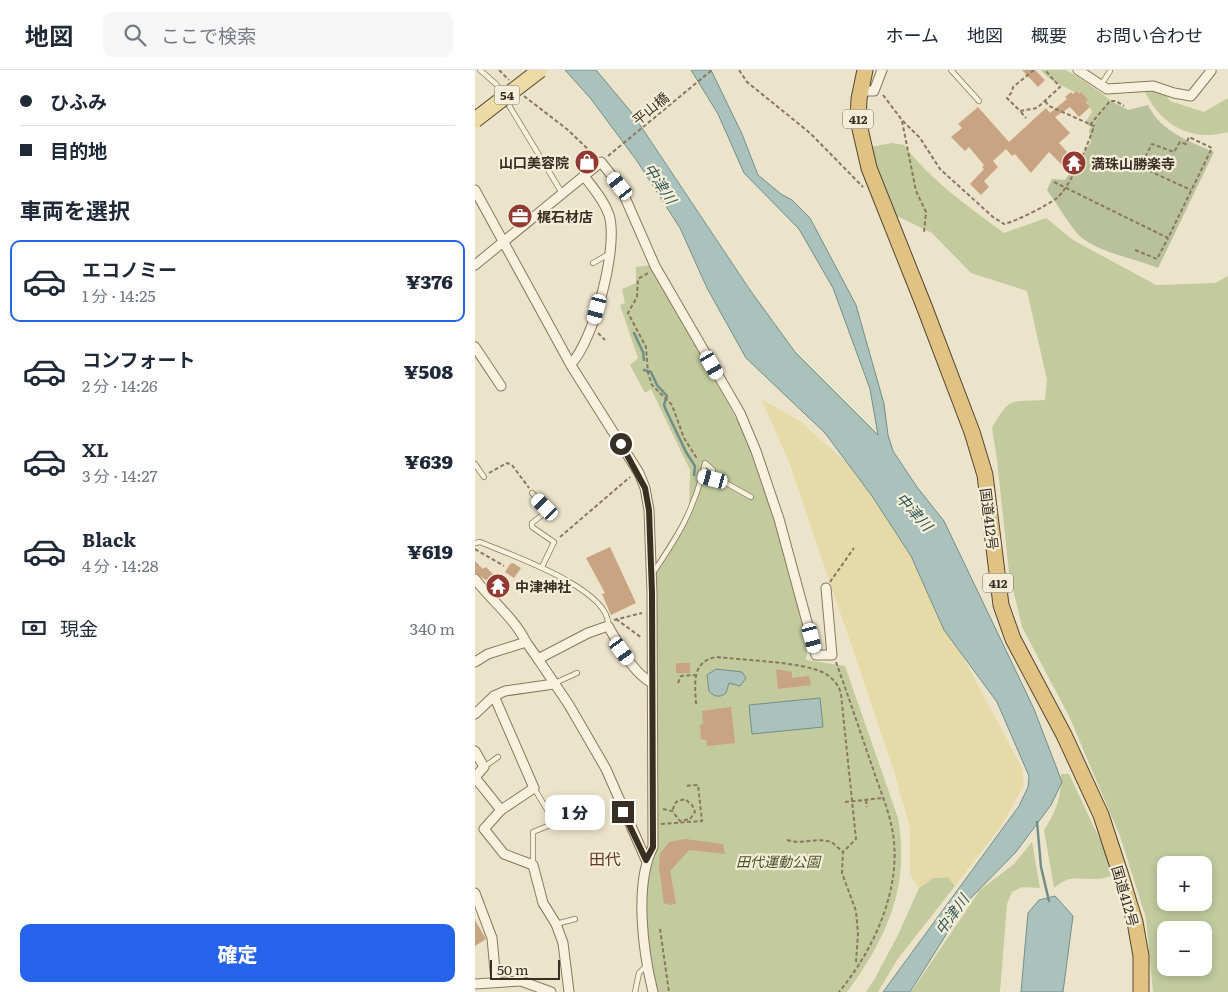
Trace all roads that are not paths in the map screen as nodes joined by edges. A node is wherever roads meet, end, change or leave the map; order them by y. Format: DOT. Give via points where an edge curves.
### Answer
graph roads {
  1 [pos="480,70"];
  2 [pos="539,70"];
  3 [pos="865,70"];
  4 [pos="883,70"];
  5 [pos="951,70"];
  6 [pos="1078,70"];
  7 [pos="1210,70"];
  8 [pos="1110,71"];
  9 [pos="1101,85"];
  10 [pos="867,91"];
  11 [pos="979,101"];
  12 [pos="475,120"];
  13 [pos="584,176"];
  14 [pos="475,190"];
  15 [pos="562,193"];
  16 [pos="504,242"];
  17 [pos="609,254"];
  18 [pos="593,263"];
  19 [pos="475,265"];
  20 [pos="475,347"];
  21 [pos="571,364"];
  22 [pos="496,382"];
  23 [pos="475,464"];
  24 [pos="702,476"];
  25 [pos="484,477"];
  26 [pos="713,479"];
  27 [pos="532,493"];
  28 [pos="751,497"];
  29 [pos="475,543"];
  30 [pos="542,567"];
  31 [pos="651,570"];
  32 [pos="475,579"];
  33 [pos="826,588"];
  34 [pos="609,624"];
  35 [pos="526,642"];
  36 [pos="538,659"];
  37 [pos="475,662"];
  38 [pos="577,673"];
  39 [pos="554,684"];
  40 [pos="652,684"];
  41 [pos="494,696"];
  42 [pos="475,714"];
  43 [pos="475,751"];
  44 [pos="498,757"];
  45 [pos="484,767"];
  46 [pos="534,788"];
  47 [pos="501,810"];
  48 [pos="646,860"];
  49 [pos="533,865"];
  50 [pos="475,894"];
  51 [pos="575,919"];
  52 [pos="556,924"];
  53 [pos="647,965"];
  54 [pos="475,984"];
  55 [pos="493,985"];
  56 [pos="551,992"];
  57 [pos="569,992"];
  58 [pos="635,992"];
  59 [pos="653,992"];
  60 [pos="1141,992"];
  1 -- 15 [label="lane" via="496,84"];
  2 -- 12 [label="main road, 54, bridge"];
  3 -- 10 [label="highway, 国道412号 / 412"];
  4 -- 10 [label="street"];
  5 -- 11 [label="lane"];
  6 -- 9 [label="street"];
  7 -- 9 [label="street" via="1191,96 1153,86 1107,88"];
  8 -- 9 [label="lane"];
  10 -- 60 [label="highway, 国道412号 / 412" via="858,120 869,168 965,414 985,475 1001,605 1013,639 1064,735 1101,815 1136,930 1141,956"];
  13 -- 15 [label="street"];
  13 -- 17 [label="street" via="609,214"];
  13 -- 33 [label="street" via="601,162 620,186 657,269 739,413 779,519 816,654 832,656"];
  14 -- 16 [label="street"];
  15 -- 16 [label="street"];
  16 -- 19 [label="street"];
  16 -- 21 [label="street"];
  17 -- 18 [label="lane"];
  17 -- 21 [label="street" via="592,328"];
  20 -- 22 [label="street"];
  21 -- 31 [label="street" via="638,471 645,488"];
  23 -- 25 [label="lane"];
  24 -- 26 [label="lane"];
  24 -- 26 [label="lane" via="705,463 713,470"];
  24 -- 31 [label="lane" via="684,526 655,570"];
  26 -- 28 [label="lane" via="726,482"];
  27 -- 30 [label="lane" via="546,512 532,526 553,542"];
  29 -- 30 [label="lane" via="480,542"];
  30 -- 34 [label="lane" via="600,604"];
  31 -- 40 [label="street"];
  32 -- 35 [label="street" via="501,607"];
  34 -- 36 [label="street"];
  34 -- 40 [label="street" via="635,668"];
  35 -- 36 [label="street"];
  35 -- 37 [label="street" via="488,654"];
  36 -- 39 [label="street"];
  38 -- 39 [label="lane"];
  39 -- 41 [label="street" via="505,691"];
  39 -- 48 [label="street" via="606,769"];
  40 -- 48 [label="street" via="653,847"];
  41 -- 42 [label="street"];
  41 -- 46 [label="street"];
  43 -- 45 [label="street"];
  44 -- 45 [label="lane"];
  45 -- 47 [label="street" via="477,780"];
  46 -- 47 [label="street"];
  46 -- 49 [label="lane" via="555,823 533,832"];
  47 -- 49 [label="street" via="484,829 504,854"];
  48 -- 53 [label="street" via="643,875"];
  49 -- 52 [label="street" via="543,903"];
  50 -- 55 [label="street" via="492,938"];
  51 -- 52 [label="lane"];
  52 -- 57 [label="street" via="563,943"];
  53 -- 58 [label="lane" via="639,973"];
  53 -- 59 [label="street"];
  54 -- 55 [label="street"];
  55 -- 56 [label="street" via="521,981"];
}
